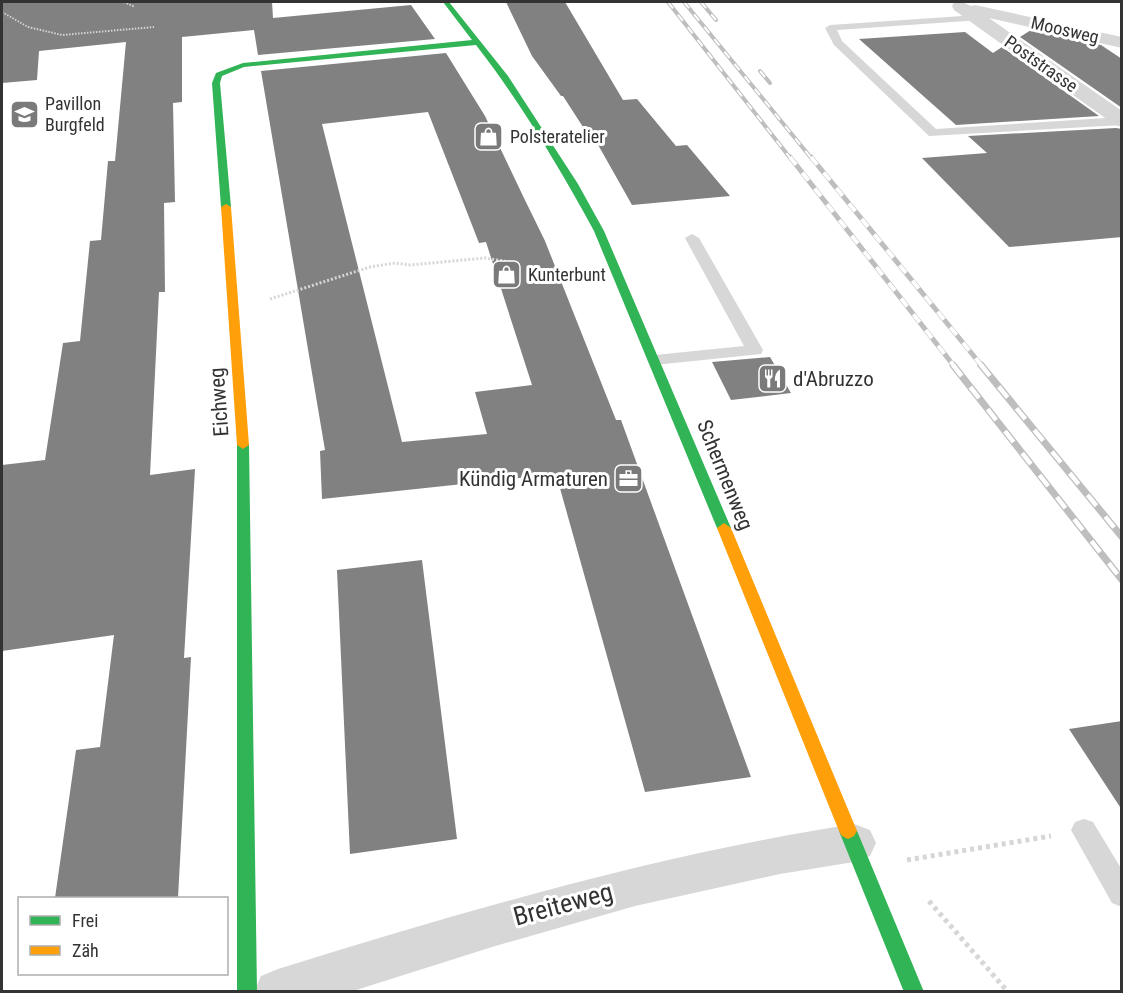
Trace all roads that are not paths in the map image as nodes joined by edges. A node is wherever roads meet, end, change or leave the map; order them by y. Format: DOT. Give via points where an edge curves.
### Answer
graph roads {
  1 [pos="446,2"];
  2 [pos="938,2"];
  3 [pos="960,6"];
  4 [pos="977,18"];
  5 [pos="479,42"];
  6 [pos="1122,43"];
  7 [pos="1122,121"];
  8 [pos="692,238"];
  9 [pos="655,360"];
  10 [pos="1084,830"];
  11 [pos="854,843"];
  12 [pos="1122,895"];
  13 [pos="247,992"];
  14 [pos="278,992"];
  15 [pos="914,992"];
  1 -- 5 [label="street, Schermenweg"];
  2 -- 3 [label="street, Moosweg"];
  3 -- 4 [label="street, Poststrasse"];
  3 -- 6 [label="street, Moosweg"];
  4 -- 7 [label="street, Poststrasse"];
  4 -- 7 [label="lane" via="830,28 838,43 933,133"];
  5 -- 9 [label="street, Schermenweg" via="585,204"];
  5 -- 13 [label="street, Eichweg" via="252,64 228,70 219,75 216,83 243,431"];
  8 -- 9 [label="lane" via="755,350"];
  9 -- 11 [label="street, Schermenweg"];
  10 -- 12 [label="lane"];
  11 -- 14 [label="street, Breiteweg" via="768,855 629,886 521,915"];
  11 -- 15 [label="street, Schermenweg"];
}
